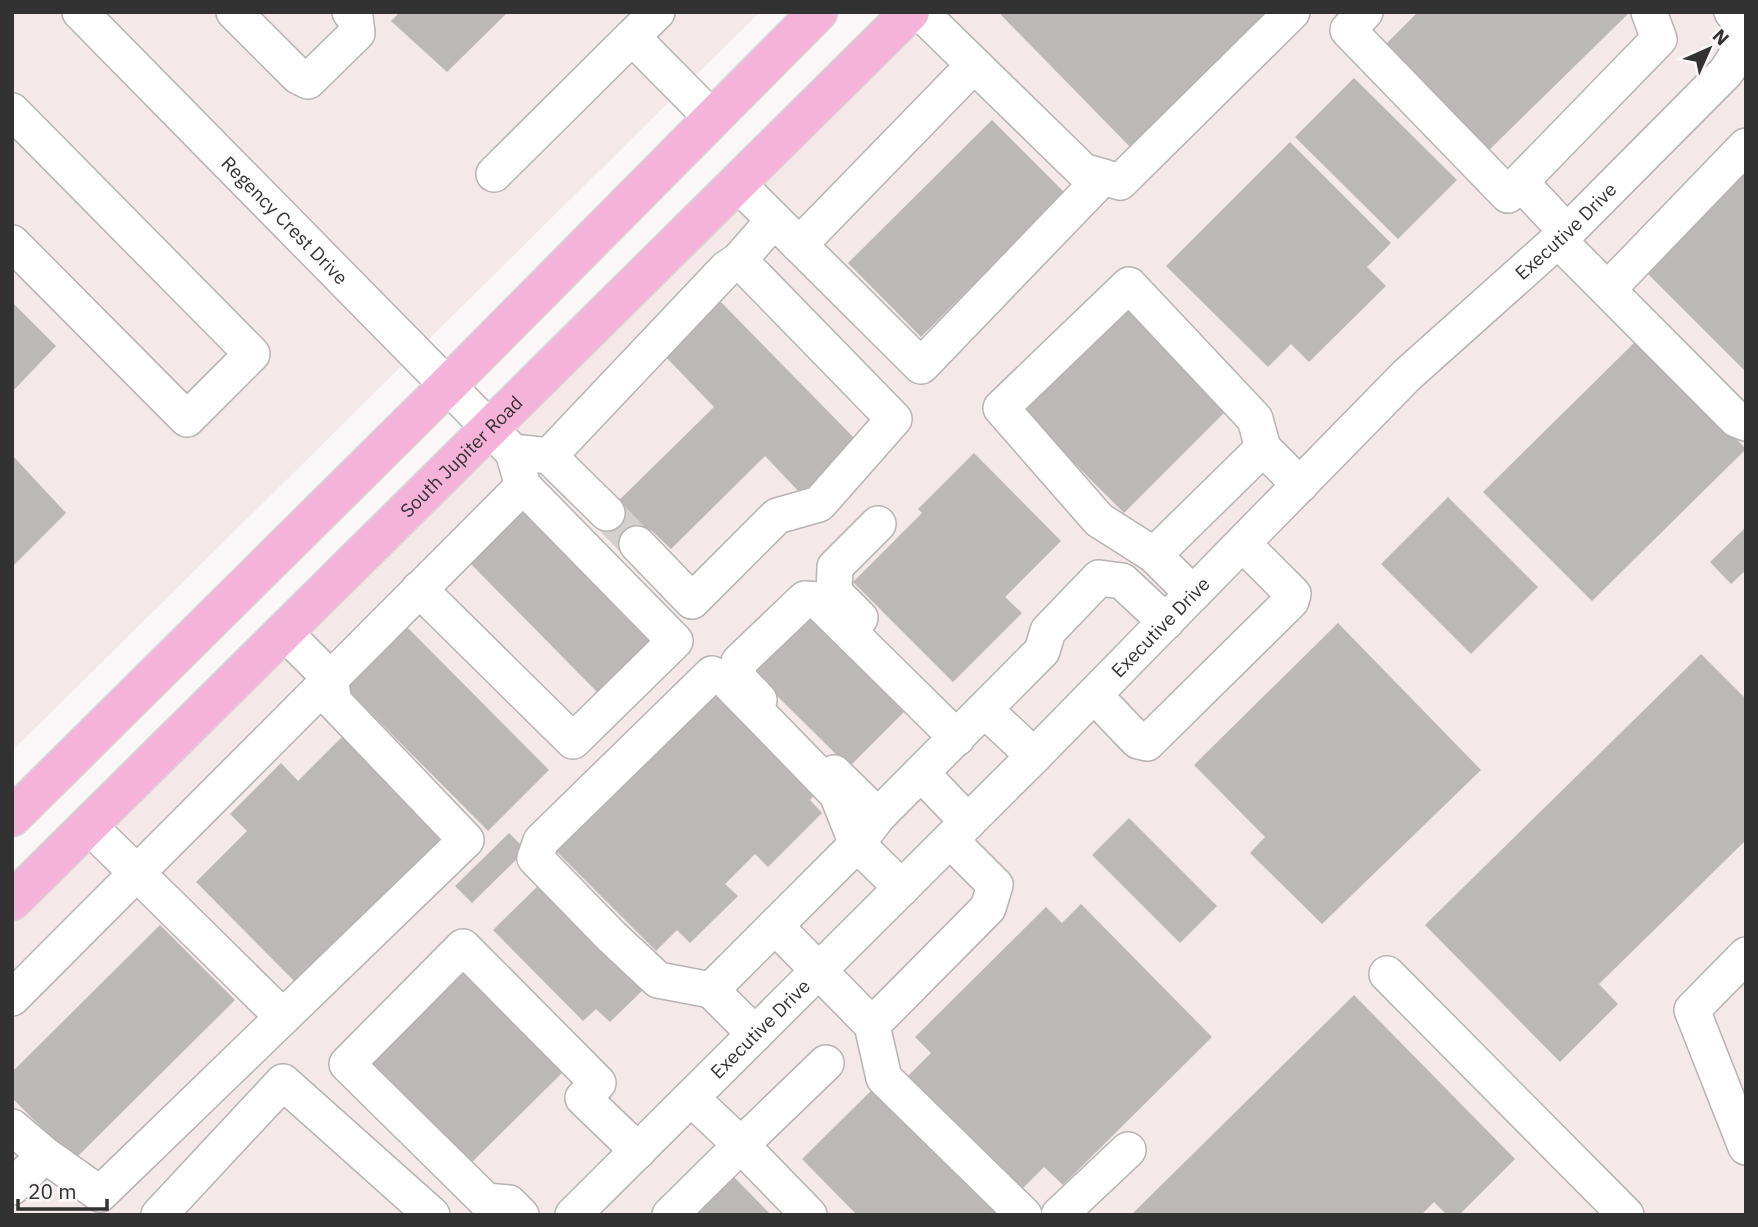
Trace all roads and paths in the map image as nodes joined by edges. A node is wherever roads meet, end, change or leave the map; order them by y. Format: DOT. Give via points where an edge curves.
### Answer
graph roads {
  1 [pos="80,12"];
  2 [pos="234,12"];
  3 [pos="350,12"];
  4 [pos="657,12"];
  5 [pos="818,12"];
  6 [pos="910,12"];
  7 [pos="920,12"];
  8 [pos="1292,12"];
  9 [pos="1365,12"];
  10 [pos="1649,12"];
  11 [pos="1732,12"];
  12 [pos="1746,29"];
  13 [pos="632,37"];
  14 [pos="1746,41"];
  15 [pos="974,65"];
  16 [pos="1736,82"];
  17 [pos="12,111"];
  18 [pos="713,119"];
  19 [pos="1746,146"];
  20 [pos="494,174"];
  21 [pos="1103,177"];
  22 [pos="737,183"];
  23 [pos="1520,183"];
  24 [pos="774,220"];
  25 [pos="1563,236"];
  26 [pos="12,243"];
  27 [pos="799,245"];
  28 [pos="739,261"];
  29 [pos="1608,289"];
  30 [pos="447,386"];
  31 [pos="1746,423"];
  32 [pos="502,440"];
  33 [pos="1263,448"];
  34 [pos="549,456"];
  35 [pos="1300,485"];
  36 [pos="523,486"];
  37 [pos="607,513"];
  38 [pos="878,524"];
  39 [pos="637,544"];
  40 [pos="1243,544"];
  41 [pos="1154,555"];
  42 [pos="419,589"];
  43 [pos="1193,594"];
  44 [pos="1166,622"];
  45 [pos="284,632"];
  46 [pos="330,678"];
  47 [pos="1094,695"];
  48 [pos="970,725"];
  49 [pos="1034,756"];
  50 [pos="921,773"];
  51 [pos="878,816"];
  52 [pos="12,817"];
  53 [pos="88,825"];
  54 [pos="959,831"];
  55 [pos="857,844"];
  56 [pos="137,873"];
  57 [pos="902,888"];
  58 [pos="12,901"];
  59 [pos="775,926"];
  60 [pos="1746,955"];
  61 [pos="820,970"];
  62 [pos="1387,974"];
  63 [pos="711,990"];
  64 [pos="12,998"];
  65 [pos="283,1017"];
  66 [pos="872,1025"];
  67 [pos="755,1034"];
  68 [pos="826,1063"];
  69 [pos="691,1098"];
  70 [pos="12,1127"];
  71 [pos="741,1145"];
  72 [pos="1746,1147"];
  73 [pos="1128,1150"];
  74 [pos="638,1151"];
  75 [pos="45,1155"];
  76 [pos="12,1187"];
  77 [pos="586,1210"];
  78 [pos="1617,1212"];
  79 [pos="159,1215"];
  80 [pos="432,1215"];
  81 [pos="521,1215"];
  82 [pos="670,1215"];
  83 [pos="809,1215"];
  84 [pos="1024,1215"];
  85 [pos="1059,1215"];
  1 -- 30 [label="street, Regency Crest Drive"];
  2 -- 3 [label="street" via="298,76 309,81 357,33"];
  4 -- 13 [label="street"];
  5 -- 18 [label="main road"];
  6 -- 22 [label="main road, South Jupiter Road"];
  7 -- 15 [label="street"];
  8 -- 21 [label="street" via="1120,182"];
  9 -- 23 [label="street" via="1348,30 1508,195"];
  10 -- 23 [label="street" via="1659,39"];
  11 -- 12 [label="street"];
  13 -- 18 [label="street"];
  13 -- 20 [label="street"];
  14 -- 16 [label="street, Executive Drive"];
  15 -- 21 [label="street" via="1083,171"];
  15 -- 27 [label="street"];
  16 -- 25 [label="street, Executive Drive"];
  17 -- 26 [label="street" via="251,354 187,419"];
  18 -- 30 [label="main road"];
  19 -- 29 [label="street"];
  21 -- 27 [label="street" via="921,366"];
  22 -- 24 [label="street"];
  22 -- 32 [label="main road, South Jupiter Road"];
  23 -- 25 [label="street"];
  24 -- 27 [label="street"];
  24 -- 28 [label="street"];
  25 -- 29 [label="street"];
  25 -- 35 [label="street, Executive Drive" via="1407,375"];
  28 -- 34 [label="street" via="726,269"];
  28 -- 39 [label="street" via="894,419 819,505 777,516 692,601"];
  29 -- 31 [label="street" via="1736,419"];
  30 -- 32 [label="street, Regency Crest Drive"];
  30 -- 52 [label="main road"];
  32 -- 34 [label="street"];
  32 -- 36 [label="street"];
  32 -- 45 [label="main road, South Jupiter Road"];
  33 -- 35 [label="street"];
  33 -- 41 [label="street"];
  33 -- 41 [label="street" via="1255,419 1129,285 1001,408 1099,520"];
  34 -- 37 [label="street"];
  35 -- 40 [label="street, Executive Drive"];
  36 -- 42 [label="street"];
  36 -- 42 [label="street" via="675,640 666,650 573,741"];
  38 -- 48 [label="street" via="835,567 834,592"];
  40 -- 43 [label="street, Executive Drive"];
  40 -- 47 [label="street" via="1293,594 1291,601 1147,743 1138,741"];
  41 -- 43 [label="street"];
  42 -- 46 [label="street"];
  43 -- 44 [label="street, Executive Drive"];
  44 -- 47 [label="street, Executive Drive"];
  44 -- 48 [label="street" via="1122,581 1099,578 1048,631 1042,651"];
  45 -- 46 [label="street"];
  45 -- 53 [label="main road, South Jupiter Road"];
  46 -- 56 [label="street"];
  46 -- 65 [label="street" via="334,702 466,840"];
  47 -- 49 [label="street, Executive Drive"];
  48 -- 49 [label="street"];
  48 -- 50 [label="street"];
  48 -- 51 [label="street" via="817,600 805,599 739,662 738,678"];
  49 -- 54 [label="street, Executive Drive"];
  50 -- 51 [label="street"];
  50 -- 54 [label="street"];
  51 -- 55 [label="street"];
  53 -- 56 [label="street"];
  53 -- 58 [label="main road, South Jupiter Road"];
  54 -- 57 [label="street, Executive Drive"];
  54 -- 66 [label="street" via="995,885 988,908"];
  55 -- 57 [label="street"];
  55 -- 59 [label="street"];
  55 -- 63 [label="street" via="837,794 726,680 712,674 541,841 535,859 658,980"];
  56 -- 64 [label="street"];
  56 -- 65 [label="street"];
  57 -- 61 [label="street, Executive Drive"];
  59 -- 61 [label="street"];
  59 -- 63 [label="street"];
  60 -- 72 [label="street" via="1692,1010"];
  61 -- 66 [label="street"];
  61 -- 67 [label="street, Executive Drive"];
  62 -- 78 [label="street"];
  63 -- 67 [label="street"];
  65 -- 75 [label="street" via="100,1194"];
  66 -- 84 [label="street" via="884,1078"];
  67 -- 69 [label="street, Executive Drive"];
  68 -- 71 [label="street"];
  69 -- 71 [label="street"];
  69 -- 74 [label="street, Executive Drive"];
  70 -- 75 [label="street"];
  71 -- 82 [label="street"];
  71 -- 83 [label="street"];
  73 -- 85 [label="street"];
  74 -- 77 [label="street, Executive Drive"];
  74 -- 81 [label="street" via="583,1098 598,1083 463,947 347,1064 486,1201 509,1203"];
  75 -- 76 [label="street"];
  79 -- 80 [label="street" via="283,1082"];
}
